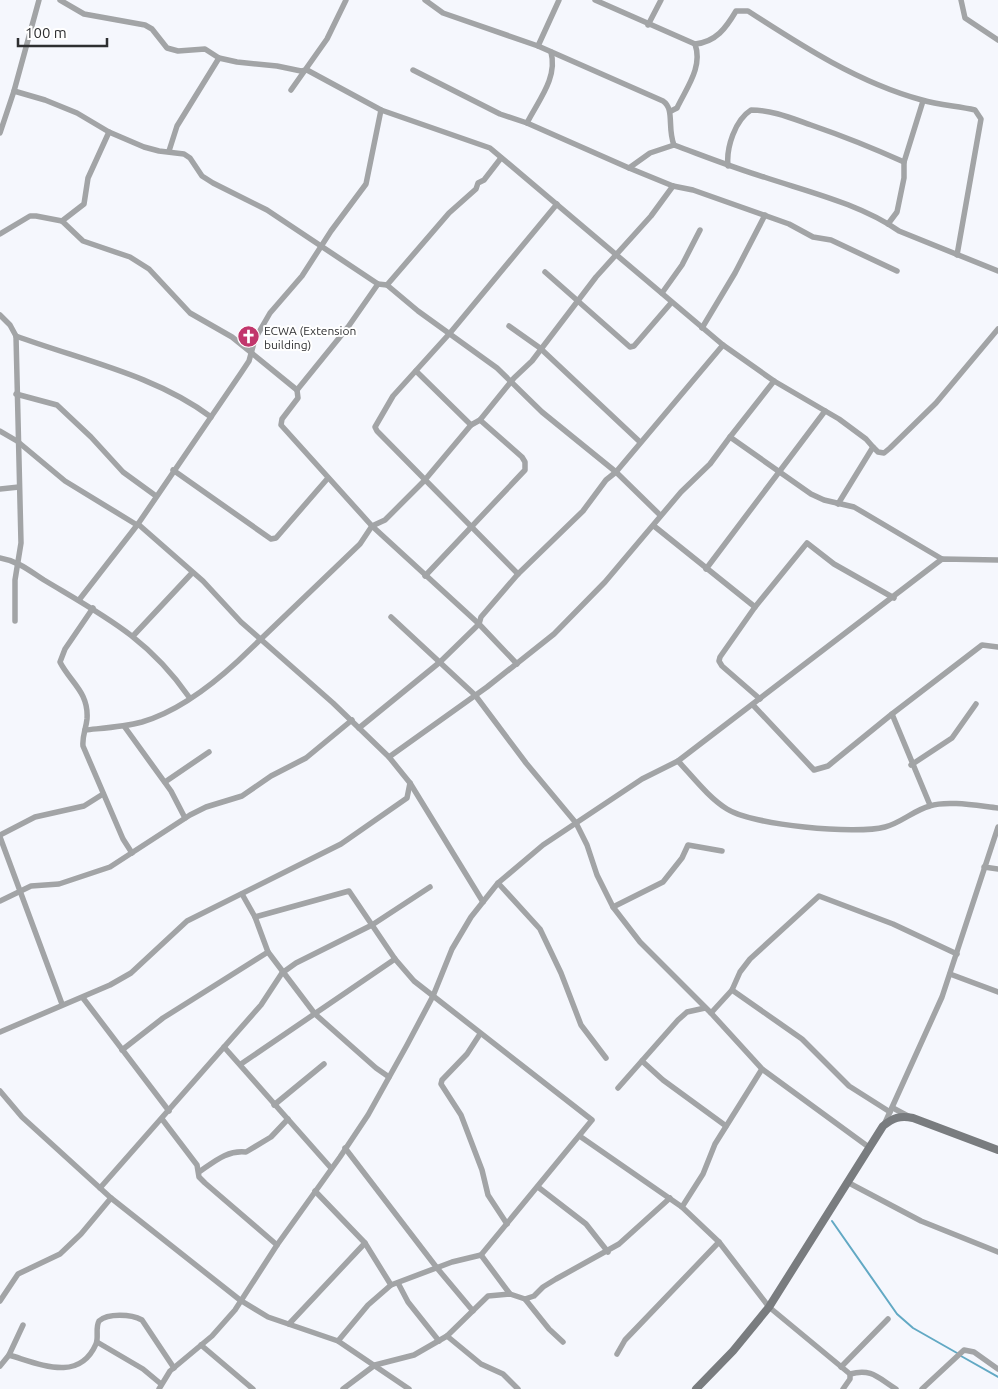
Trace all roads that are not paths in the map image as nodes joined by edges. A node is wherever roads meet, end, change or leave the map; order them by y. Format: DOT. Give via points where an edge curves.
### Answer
graph roads {
  1 [pos="39,0"];
  2 [pos="60,0"];
  3 [pos="346,0"];
  4 [pos="425,0"];
  5 [pos="559,0"];
  6 [pos="594,0"];
  7 [pos="660,0"];
  8 [pos="961,0"];
  9 [pos="648,24"];
  10 [pos="998,40"];
  11 [pos="695,44"];
  12 [pos="538,46"];
  13 [pos="551,52"];
  14 [pos="219,58"];
  15 [pos="307,70"];
  16 [pos="413,70"];
  17 [pos="291,90"];
  18 [pos="14,91"];
  19 [pos="923,101"];
  20 [pos="381,110"];
  21 [pos="671,111"];
  22 [pos="2,119"];
  23 [pos="527,123"];
  24 [pos="109,132"];
  25 [pos="0,133"];
  26 [pos="674,145"];
  27 [pos="169,151"];
  28 [pos="501,158"];
  29 [pos="904,162"];
  30 [pos="728,166"];
  31 [pos="629,168"];
  32 [pos="672,186"];
  33 [pos="557,204"];
  34 [pos="764,215"];
  35 [pos="62,222"];
  36 [pos="888,224"];
  37 [pos="700,230"];
  38 [pos="0,234"];
  39 [pos="322,248"];
  40 [pos="617,256"];
  41 [pos="957,256"];
  42 [pos="897,271"];
  43 [pos="998,271"];
  44 [pos="545,272"];
  45 [pos="378,284"];
  46 [pos="387,285"];
  47 [pos="662,293"];
  48 [pos="578,300"];
  49 [pos="671,303"];
  50 [pos="0,315"];
  51 [pos="509,326"];
  52 [pos="702,328"];
  53 [pos="998,329"];
  54 [pos="450,333"];
  55 [pos="16,336"];
  56 [pos="723,345"];
  57 [pos="540,348"];
  58 [pos="250,351"];
  59 [pos="416,371"];
  60 [pos="774,380"];
  61 [pos="511,381"];
  62 [pos="297,390"];
  63 [pos="16,394"];
  64 [pos="825,411"];
  65 [pos="210,416"];
  66 [pos="480,420"];
  67 [pos="471,425"];
  68 [pos="0,431"];
  69 [pos="730,436"];
  70 [pos="17,441"];
  71 [pos="640,442"];
  72 [pos="874,447"];
  73 [pos="173,470"];
  74 [pos="616,472"];
  75 [pos="780,472"];
  76 [pos="328,478"];
  77 [pos="424,481"];
  78 [pos="19,487"];
  79 [pos="0,489"];
  80 [pos="156,496"];
  81 [pos="838,504"];
  82 [pos="660,515"];
  83 [pos="138,524"];
  84 [pos="372,526"];
  85 [pos="654,526"];
  86 [pos="471,528"];
  87 [pos="0,558"];
  88 [pos="942,559"];
  89 [pos="998,560"];
  90 [pos="16,563"];
  91 [pos="706,569"];
  92 [pos="192,573"];
  93 [pos="518,574"];
  94 [pos="425,576"];
  95 [pos="894,598"];
  96 [pos="79,600"];
  97 [pos="755,607"];
  98 [pos="93,608"];
  99 [pos="392,617"];
  100 [pos="15,621"];
  101 [pos="478,624"];
  102 [pos="133,636"];
  103 [pos="260,640"];
  104 [pos="998,647"];
  105 [pos="440,662"];
  106 [pos="517,664"];
  107 [pos="475,695"];
  108 [pos="189,697"];
  109 [pos="760,699"];
  110 [pos="976,704"];
  111 [pos="753,705"];
  112 [pos="892,714"];
  113 [pos="352,720"];
  114 [pos="124,726"];
  115 [pos="359,728"];
  116 [pos="85,730"];
  117 [pos="209,752"];
  118 [pos="390,757"];
  119 [pos="678,762"];
  120 [pos="911,765"];
  121 [pos="165,782"];
  122 [pos="410,784"];
  123 [pos="103,794"];
  124 [pos="930,805"];
  125 [pos="998,808"];
  126 [pos="185,818"];
  127 [pos="576,823"];
  128 [pos="998,826"];
  129 [pos="0,836"];
  130 [pos="722,852"];
  131 [pos="132,853"];
  132 [pos="984,867"];
  133 [pos="998,869"];
  134 [pos="498,883"];
  135 [pos="430,888"];
  136 [pos="18,892"];
  137 [pos="242,894"];
  138 [pos="0,901"];
  139 [pos="483,902"];
  140 [pos="613,908"];
  141 [pos="255,918"];
  142 [pos="372,925"];
  143 [pos="268,952"];
  144 [pos="957,954"];
  145 [pos="395,959"];
  146 [pos="282,973"];
  147 [pos="950,974"];
  148 [pos="732,990"];
  149 [pos="998,992"];
  150 [pos="433,996"];
  151 [pos="84,998"];
  152 [pos="62,1004"];
  153 [pos="705,1008"];
  154 [pos="711,1013"];
  155 [pos="314,1014"];
  156 [pos="0,1032"];
  157 [pos="480,1034"];
  158 [pos="224,1048"];
  159 [pos="122,1050"];
  160 [pos="606,1058"];
  161 [pos="642,1062"];
  162 [pos="241,1064"];
  163 [pos="324,1064"];
  164 [pos="762,1069"];
  165 [pos="390,1077"];
  166 [pos="618,1088"];
  167 [pos="0,1091"];
  168 [pos="274,1105"];
  169 [pos="891,1110"];
  170 [pos="169,1111"];
  171 [pos="913,1118"];
  172 [pos="162,1119"];
  173 [pos="288,1119"];
  174 [pos="726,1126"];
  175 [pos="883,1126"];
  176 [pos="581,1137"];
  177 [pos="345,1148"];
  178 [pos="870,1148"];
  179 [pos="998,1150"];
  180 [pos="332,1168"];
  181 [pos="199,1172"];
  182 [pos="849,1183"];
  183 [pos="538,1187"];
  184 [pos="100,1188"];
  185 [pos="315,1191"];
  186 [pos="111,1198"];
  187 [pos="670,1198"];
  188 [pos="682,1207"];
  189 [pos="506,1224"];
  190 [pos="719,1242"];
  191 [pos="365,1243"];
  192 [pos="277,1245"];
  193 [pos="608,1252"];
  194 [pos="998,1252"];
  195 [pos="481,1255"];
  196 [pos="437,1268"];
  197 [pos="398,1283"];
  198 [pos="391,1285"];
  199 [pos="510,1294"];
  200 [pos="525,1299"];
  201 [pos="240,1300"];
  202 [pos="0,1301"];
  203 [pos="769,1307"];
  204 [pos="473,1312"];
  205 [pos="888,1319"];
  206 [pos="288,1324"];
  207 [pos="23,1325"];
  208 [pos="447,1336"];
  209 [pos="338,1341"];
  210 [pos="439,1341"];
  211 [pos="97,1342"];
  212 [pos="563,1342"];
  213 [pos="201,1344"];
  214 [pos="617,1354"];
  215 [pos="8,1355"];
  216 [pos="374,1365"];
  217 [pos="0,1366"];
  218 [pos="841,1367"];
  219 [pos="174,1368"];
  220 [pos="998,1369"];
  221 [pos="850,1374"];
  222 [pos="160,1386"];
  223 [pos="253,1389"];
  224 [pos="343,1389"];
  225 [pos="409,1389"];
  226 [pos="518,1389"];
  227 [pos="696,1389"];
  228 [pos="843,1389"];
  229 [pos="896,1389"];
  230 [pos="922,1389"];
  1 -- 18 [label="street"];
  2 -- 14 [label="street" via="84,14 145,25 167,48 178,52 205,48"];
  3 -- 15 [label="street"];
  4 -- 12 [label="street" via="443,13"];
  5 -- 12 [label="street"];
  6 -- 9 [label="street"];
  7 -- 9 [label="street"];
  8 -- 10 [label="street" via="964,18"];
  9 -- 11 [label="street"];
  11 -- 19 [label="street" via="711,41 736,12 748,11 822,57 900,94"];
  11 -- 21 [label="street" via="699,54 698,65 677,108"];
  12 -- 13 [label="street"];
  13 -- 21 [label="street" via="663,101"];
  13 -- 23 [label="street" via="554,62 552,73"];
  14 -- 15 [label="street"];
  14 -- 27 [label="street" via="177,126"];
  15 -- 17 [label="street"];
  15 -- 20 [label="street"];
  16 -- 23 [label="street" via="500,114"];
  18 -- 22 [label="street"];
  18 -- 24 [label="street" via="77,113"];
  19 -- 29 [label="street"];
  19 -- 41 [label="street" via="975,110 981,118"];
  20 -- 28 [label="street" via="479,143"];
  20 -- 39 [label="street" via="366,184"];
  21 -- 26 [label="street" via="669,125"];
  22 -- 25 [label="street"];
  23 -- 31 [label="street"];
  24 -- 27 [label="street" via="159,151"];
  24 -- 35 [label="street" via="88,178 84,204"];
  26 -- 30 [label="street"];
  26 -- 31 [label="street" via="650,153"];
  27 -- 39 [label="street" via="184,154 202,176 267,210"];
  28 -- 33 [label="street"];
  28 -- 46 [label="street"];
  29 -- 30 [label="street" via="852,138 758,110 746,114 738,126 727,152"];
  29 -- 36 [label="street" via="897,212"];
  30 -- 36 [label="street" via="839,202"];
  31 -- 32 [label="street"];
  32 -- 34 [label="street"];
  32 -- 40 [label="street"];
  33 -- 40 [label="street"];
  33 -- 54 [label="street"];
  34 -- 42 [label="street" via="813,236 831,240"];
  34 -- 52 [label="street"];
  35 -- 38 [label="street" via="30,216"];
  35 -- 58 [label="street" via="83,241 142,264 190,313"];
  36 -- 41 [label="street"];
  37 -- 47 [label="street" via="682,265"];
  39 -- 45 [label="street"];
  39 -- 58 [label="street" via="270,314"];
  40 -- 47 [label="street"];
  40 -- 48 [label="street"];
  41 -- 43 [label="street"];
  44 -- 48 [label="street"];
  45 -- 46 [label="street"];
  45 -- 62 [label="street"];
  46 -- 54 [label="street"];
  47 -- 49 [label="street"];
  48 -- 49 [label="street" via="630,347"];
  48 -- 57 [label="street"];
  49 -- 52 [label="street"];
  50 -- 55 [label="street"];
  51 -- 57 [label="street"];
  52 -- 56 [label="street"];
  53 -- 72 [label="street" via="936,403 890,448 884,453"];
  54 -- 59 [label="street"];
  54 -- 61 [label="street"];
  55 -- 63 [label="street"];
  55 -- 65 [label="street" via="162,387"];
  56 -- 60 [label="street"];
  56 -- 71 [label="street"];
  57 -- 61 [label="street" via="532,361"];
  57 -- 71 [label="street"];
  58 -- 62 [label="street"];
  58 -- 65 [label="street" via="245,367"];
  59 -- 67 [label="street"];
  59 -- 77 [label="street" via="393,396 375,427"];
  60 -- 64 [label="street"];
  60 -- 69 [label="street"];
  61 -- 66 [label="street"];
  61 -- 74 [label="street" via="578,443"];
  62 -- 76 [label="street" via="298,398 281,425"];
  63 -- 70 [label="street"];
  63 -- 80 [label="street" via="57,405 123,472"];
  64 -- 72 [label="street"];
  64 -- 75 [label="street"];
  65 -- 73 [label="street"];
  66 -- 67 [label="street"];
  66 -- 86 [label="street" via="522,457 526,467"];
  67 -- 77 [label="street"];
  68 -- 70 [label="street"];
  69 -- 75 [label="street"];
  69 -- 82 [label="street" via="710,464"];
  70 -- 78 [label="street"];
  70 -- 83 [label="street" via="65,481"];
  71 -- 74 [label="street"];
  72 -- 81 [label="street"];
  73 -- 76 [label="street" via="270,539 276,538"];
  73 -- 80 [label="street"];
  74 -- 82 [label="street"];
  74 -- 93 [label="street" via="582,511"];
  75 -- 81 [label="street" via="811,494"];
  75 -- 91 [label="street"];
  76 -- 84 [label="street"];
  77 -- 84 [label="street" via="385,520"];
  77 -- 86 [label="street"];
  78 -- 79 [label="street"];
  78 -- 90 [label="street" via="21,543"];
  80 -- 83 [label="street"];
  81 -- 88 [label="street" via="854,508"];
  82 -- 85 [label="street"];
  83 -- 92 [label="street"];
  83 -- 96 [label="street"];
  84 -- 94 [label="street"];
  84 -- 103 [label="street" via="360,544"];
  85 -- 91 [label="street"];
  85 -- 106 [label="street" via="564,624"];
  86 -- 93 [label="street"];
  86 -- 94 [label="street"];
  87 -- 90 [label="street"];
  88 -- 89 [label="street"];
  88 -- 95 [label="street"];
  90 -- 96 [label="street"];
  90 -- 100 [label="street"];
  91 -- 97 [label="street"];
  92 -- 102 [label="street"];
  92 -- 103 [label="street"];
  93 -- 101 [label="street"];
  94 -- 101 [label="street"];
  95 -- 97 [label="street" via="834,564 807,543"];
  95 -- 109 [label="street"];
  96 -- 98 [label="street"];
  97 -- 109 [label="street" via="719,661"];
  98 -- 102 [label="street"];
  98 -- 116 [label="street" via="60,662 84,698"];
  99 -- 105 [label="street"];
  101 -- 105 [label="street"];
  101 -- 106 [label="street"];
  102 -- 108 [label="street" via="176,678"];
  103 -- 108 [label="street" via="224,674"];
  103 -- 113 [label="street" via="288,661"];
  104 -- 112 [label="street" via="982,645"];
  105 -- 107 [label="street"];
  105 -- 115 [label="street"];
  106 -- 107 [label="street"];
  107 -- 118 [label="street"];
  107 -- 127 [label="street"];
  108 -- 114 [label="street" via="144,721"];
  109 -- 111 [label="street"];
  110 -- 120 [label="street" via="952,738"];
  111 -- 112 [label="street" via="814,770 828,766"];
  111 -- 119 [label="street"];
  112 -- 120 [label="street"];
  113 -- 115 [label="street"];
  113 -- 126 [label="street" via="306,758 242,796 206,807"];
  114 -- 116 [label="street"];
  114 -- 121 [label="street"];
  115 -- 118 [label="street"];
  116 -- 123 [label="street" via="83,746"];
  117 -- 121 [label="street"];
  118 -- 122 [label="street"];
  119 -- 124 [label="street" via="718,802 752,819 862,830 901,821"];
  119 -- 127 [label="street" via="642,779"];
  120 -- 124 [label="street"];
  121 -- 126 [label="street"];
  122 -- 137 [label="street" via="407,798 362,831"];
  122 -- 139 [label="street"];
  123 -- 129 [label="street" via="84,806 35,817"];
  123 -- 131 [label="street"];
  124 -- 125 [label="street"];
  126 -- 131 [label="street"];
  127 -- 134 [label="street" via="543,845"];
  127 -- 140 [label="street"];
  128 -- 132 [label="street"];
  129 -- 136 [label="street"];
  130 -- 140 [label="street" via="688,845 663,882"];
  131 -- 136 [label="street" via="110,867 79,879 31,886"];
  132 -- 133 [label="street"];
  132 -- 144 [label="street"];
  134 -- 139 [label="street"];
  134 -- 160 [label="street" via="540,929 581,1025"];
  135 -- 142 [label="street"];
  136 -- 138 [label="street"];
  136 -- 152 [label="street"];
  137 -- 141 [label="street"];
  137 -- 151 [label="street" via="187,921 131,973"];
  139 -- 150 [label="street" via="452,949"];
  140 -- 153 [label="street" via="640,942"];
  141 -- 142 [label="street" via="347,890"];
  141 -- 143 [label="street"];
  142 -- 145 [label="street"];
  142 -- 146 [label="street"];
  143 -- 146 [label="street"];
  143 -- 159 [label="street" via="163,1018"];
  144 -- 147 [label="street"];
  144 -- 148 [label="street" via="893,924 819,896 750,959"];
  145 -- 150 [label="street" via="414,981"];
  145 -- 155 [label="street"];
  146 -- 155 [label="street"];
  146 -- 158 [label="street" via="261,1005"];
  147 -- 149 [label="street"];
  147 -- 169 [label="street"];
  148 -- 154 [label="street"];
  148 -- 169 [label="street" via="802,1039 848,1086"];
  150 -- 157 [label="street"];
  150 -- 165 [label="street"];
  151 -- 152 [label="street"];
  151 -- 159 [label="street"];
  152 -- 156 [label="street"];
  153 -- 154 [label="street"];
  153 -- 161 [label="street" via="687,1012"];
  154 -- 164 [label="street"];
  155 -- 162 [label="street"];
  155 -- 165 [label="street"];
  157 -- 176 [label="street" via="592,1119 592,1124"];
  157 -- 189 [label="street" via="442,1084 461,1116 488,1195"];
  158 -- 162 [label="street"];
  158 -- 170 [label="street"];
  159 -- 170 [label="street"];
  161 -- 166 [label="street"];
  161 -- 174 [label="street"];
  162 -- 168 [label="street"];
  163 -- 168 [label="street"];
  164 -- 174 [label="street"];
  164 -- 178 [label="street"];
  165 -- 177 [label="street"];
  167 -- 184 [label="street" via="22,1117"];
  168 -- 173 [label="street"];
  169 -- 171 [label="street"];
  169 -- 175 [label="street"];
  170 -- 172 [label="street"];
  171 -- 175 [label="street" via="900,1116"];
  171 -- 179 [label="street"];
  172 -- 181 [label="street"];
  172 -- 184 [label="street"];
  173 -- 180 [label="street"];
  173 -- 181 [label="street" via="270,1137 246,1152 224,1155"];
  174 -- 188 [label="street" via="699,1181"];
  175 -- 178 [label="street"];
  176 -- 183 [label="street"];
  176 -- 187 [label="street"];
  177 -- 180 [label="street"];
  177 -- 196 [label="street"];
  178 -- 182 [label="street"];
  180 -- 185 [label="street"];
  181 -- 192 [label="street" via="205,1184"];
  182 -- 194 [label="street" via="921,1221"];
  182 -- 203 [label="street"];
  183 -- 189 [label="street"];
  183 -- 193 [label="street" via="586,1224"];
  184 -- 186 [label="street"];
  185 -- 191 [label="street"];
  185 -- 192 [label="street"];
  186 -- 201 [label="street"];
  186 -- 202 [label="street" via="60,1254 18,1274"];
  187 -- 188 [label="street"];
  187 -- 193 [label="street"];
  188 -- 190 [label="street"];
  189 -- 195 [label="street"];
  190 -- 203 [label="street"];
  190 -- 214 [label="street" via="625,1340"];
  191 -- 198 [label="street"];
  191 -- 206 [label="street"];
  192 -- 201 [label="street"];
  193 -- 200 [label="street"];
  195 -- 196 [label="street"];
  195 -- 199 [label="street"];
  196 -- 197 [label="street"];
  196 -- 204 [label="street"];
  197 -- 198 [label="street"];
  197 -- 210 [label="street" via="408,1302"];
  198 -- 209 [label="street" via="368,1305"];
  199 -- 200 [label="street"];
  199 -- 204 [label="street" via="488,1296"];
  200 -- 212 [label="street"];
  201 -- 206 [label="street" via="255,1311"];
  201 -- 213 [label="street" via="235,1310"];
  203 -- 218 [label="street"];
  203 -- 227 [label="street"];
  204 -- 208 [label="street"];
  205 -- 218 [label="street"];
  206 -- 209 [label="street"];
  207 -- 215 [label="street"];
  208 -- 210 [label="street"];
  208 -- 226 [label="street" via="481,1364 508,1377"];
  209 -- 216 [label="street"];
  210 -- 216 [label="street" via="414,1355"];
  211 -- 215 [label="street" via="89,1356 72,1368"];
  211 -- 219 [label="street" via="97,1324 102,1318 138,1318 149,1328"];
  211 -- 222 [label="street" via="127,1358"];
  213 -- 219 [label="street"];
  213 -- 223 [label="street"];
  215 -- 217 [label="street"];
  216 -- 224 [label="street"];
  216 -- 225 [label="street"];
  218 -- 221 [label="street"];
  219 -- 222 [label="street"];
  220 -- 230 [label="street" via="967,1350"];
  221 -- 228 [label="street"];
  221 -- 229 [label="street" via="863,1370"];
}
